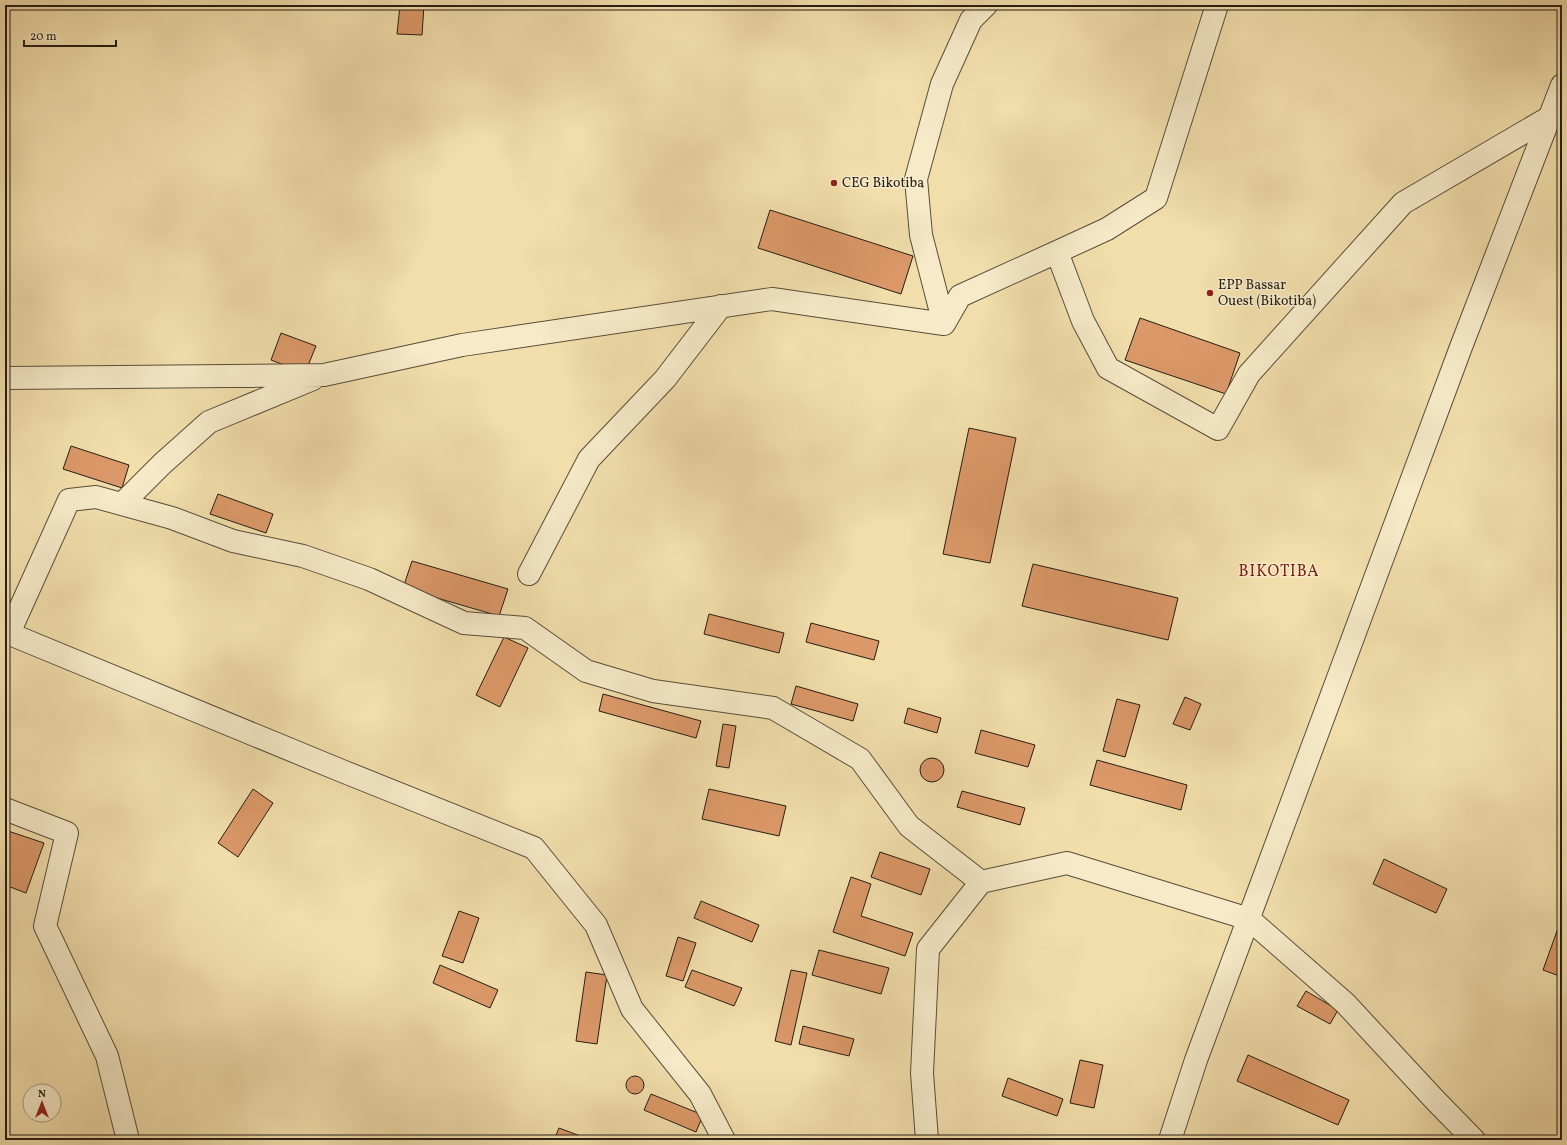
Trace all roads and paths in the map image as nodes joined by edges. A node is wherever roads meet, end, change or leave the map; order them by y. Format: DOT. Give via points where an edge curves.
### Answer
graph roads {
  1 [pos="986,5"];
  2 [pos="1217,5"];
  3 [pos="1562,85"];
  4 [pos="1550,117"];
  5 [pos="1057,252"];
  6 [pos="721,306"];
  7 [pos="944,324"];
  8 [pos="324,374"];
  9 [pos="5,378"];
  10 [pos="122,504"];
  11 [pos="529,574"];
  12 [pos="7,632"];
  13 [pos="5,809"];
  14 [pos="981,882"];
  15 [pos="1249,919"];
  16 [pos="128,1140"];
  17 [pos="724,1140"];
  18 [pos="927,1140"];
  19 [pos="1170,1140"];
  20 [pos="1474,1140"];
  1 -- 7 [label="street" via="971,20 942,84 916,179 921,235"];
  2 -- 5 [label="street" via="1156,198 1107,229"];
  3 -- 4 [label="street"];
  4 -- 5 [label="street" via="1403,203 1249,374 1218,429 1108,368 1082,321"];
  4 -- 15 [label="street"];
  5 -- 7 [label="street" via="960,296"];
  6 -- 7 [label="street" via="772,299"];
  6 -- 8 [label="street" via="462,345"];
  6 -- 11 [label="street" via="665,379 589,459"];
  8 -- 9 [label="street"];
  8 -- 10 [label="street" via="210,422"];
  10 -- 12 [label="street" via="96,497 69,500"];
  10 -- 14 [label="street" via="172,518 233,541 303,556 369,579 464,623 525,628 586,671 653,691 773,708 860,759 909,826"];
  12 -- 17 [label="street" via="534,848 596,925 632,1009 700,1094"];
  13 -- 16 [label="street" via="66,833 45,926 107,1056"];
  14 -- 15 [label="street" via="1067,863"];
  14 -- 18 [label="street" via="928,949 922,1073"];
  15 -- 19 [label="street" via="1196,1060"];
  15 -- 20 [label="street" via="1345,1003"];
}
